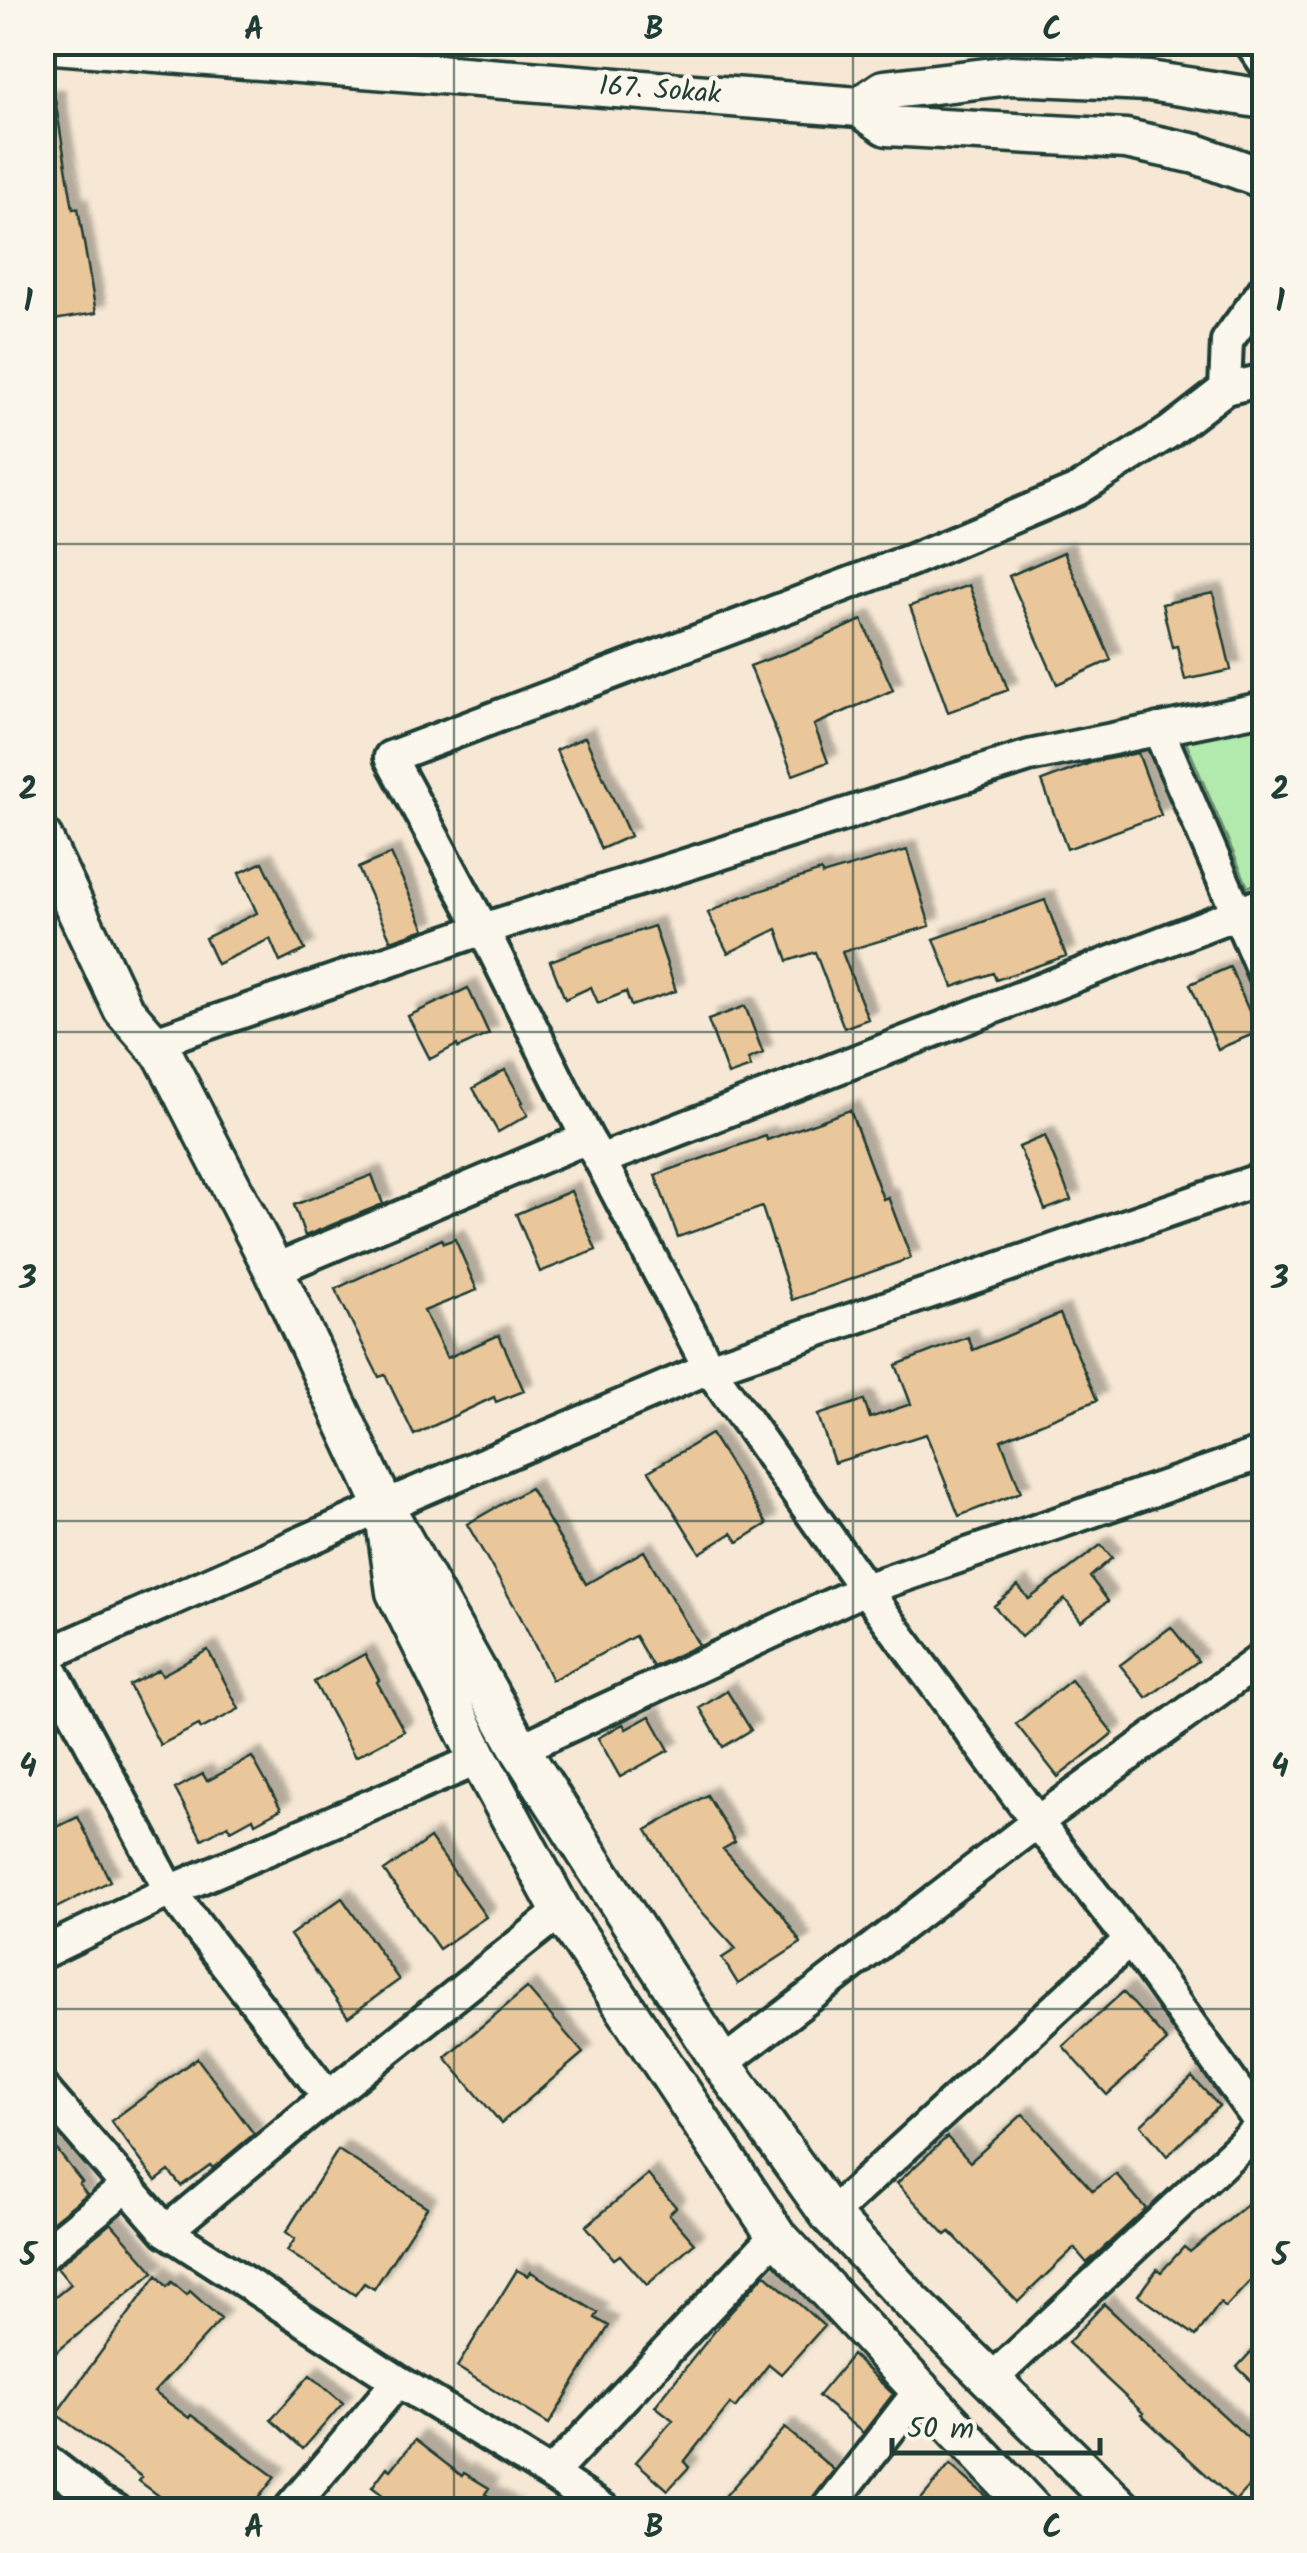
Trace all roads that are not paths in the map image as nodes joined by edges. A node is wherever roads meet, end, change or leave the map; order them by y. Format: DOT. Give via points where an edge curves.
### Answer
graph roads {
  1 [pos="1250,42"];
  2 [pos="42,43"];
  3 [pos="1264,62"];
  4 [pos="1264,99"];
  5 [pos="859,107"];
  6 [pos="1264,181"];
  7 [pos="1264,290"];
  8 [pos="1264,380"];
  9 [pos="1225,389"];
  10 [pos="1264,708"];
  11 [pos="1158,730"];
  12 [pos="42,837"];
  13 [pos="1251,908"];
  14 [pos="483,929"];
  15 [pos="1264,975"];
  16 [pos="152,1042"];
  17 [pos="594,1149"];
  18 [pos="1264,1178"];
  19 [pos="274,1270"];
  20 [pos="709,1368"];
  21 [pos="1262,1453"];
  22 [pos="384,1506"];
  23 [pos="865,1589"];
  24 [pos="43,1656"];
  25 [pos="1264,1657"];
  26 [pos="520,1749"];
  27 [pos="478,1759"];
  28 [pos="1037,1822"];
  29 [pos="170,1891"];
  30 [pos="562,1911"];
  31 [pos="1130,1940"];
  32 [pos="42,1954"];
  33 [pos="722,2064"];
  34 [pos="42,2088"];
  35 [pos="328,2097"];
  36 [pos="1264,2126"];
  37 [pos="128,2186"];
  38 [pos="830,2214"];
  39 [pos="166,2231"];
  40 [pos="776,2235"];
  41 [pos="42,2255"];
  42 [pos="992,2379"];
  43 [pos="398,2382"];
  44 [pos="920,2390"];
  45 [pos="42,2457"];
  46 [pos="551,2474"];
  47 [pos="116,2510"];
  48 [pos="289,2510"];
  49 [pos="605,2510"];
  50 [pos="827,2510"];
  51 [pos="1032,2510"];
  52 [pos="1123,2510"];
  1 -- 3 [label="street"];
  2 -- 5 [label="street, 167. Sokak"];
  4 -- 5 [label="street" via="1149,80 1011,75 884,90"];
  5 -- 6 [label="street, 167. Sokak" via="887,126 1126,139 1196,154"];
  7 -- 9 [label="street" via="1227,341"];
  8 -- 9 [label="street"];
  9 -- 14 [label="street" via="1077,490 911,560 390,757"];
  10 -- 11 [label="street"];
  11 -- 13 [label="street"];
  11 -- 14 [label="street" via="1029,756"];
  12 -- 16 [label="street" via="123,1009"];
  13 -- 15 [label="street"];
  13 -- 17 [label="street"];
  14 -- 16 [label="street"];
  14 -- 17 [label="street"];
  16 -- 19 [label="street"];
  17 -- 19 [label="street"];
  17 -- 20 [label="street"];
  18 -- 20 [label="street"];
  19 -- 22 [label="street"];
  20 -- 22 [label="street"];
  20 -- 23 [label="street"];
  21 -- 23 [label="street"];
  22 -- 24 [label="street"];
  22 -- 26 [label="street"];
  22 -- 27 [label="street" via="396,1592"];
  23 -- 26 [label="street"];
  23 -- 28 [label="street"];
  24 -- 29 [label="street"];
  25 -- 28 [label="street"];
  26 -- 33 [label="street"];
  27 -- 29 [label="street"];
  27 -- 30 [label="street"];
  28 -- 31 [label="street"];
  28 -- 33 [label="street"];
  29 -- 32 [label="street"];
  29 -- 35 [label="street"];
  30 -- 35 [label="street"];
  30 -- 40 [label="street"];
  31 -- 36 [label="street"];
  31 -- 38 [label="street"];
  33 -- 38 [label="street"];
  34 -- 37 [label="street"];
  35 -- 39 [label="street"];
  36 -- 42 [label="street"];
  37 -- 39 [label="street"];
  37 -- 41 [label="street"];
  38 -- 42 [label="street"];
  39 -- 43 [label="street"];
  40 -- 44 [label="street"];
  40 -- 46 [label="street"];
  42 -- 52 [label="street"];
  43 -- 46 [label="street"];
  43 -- 48 [label="street"];
  44 -- 50 [label="street"];
  44 -- 51 [label="street"];
  45 -- 47 [label="street"];
  46 -- 49 [label="street"];
}
